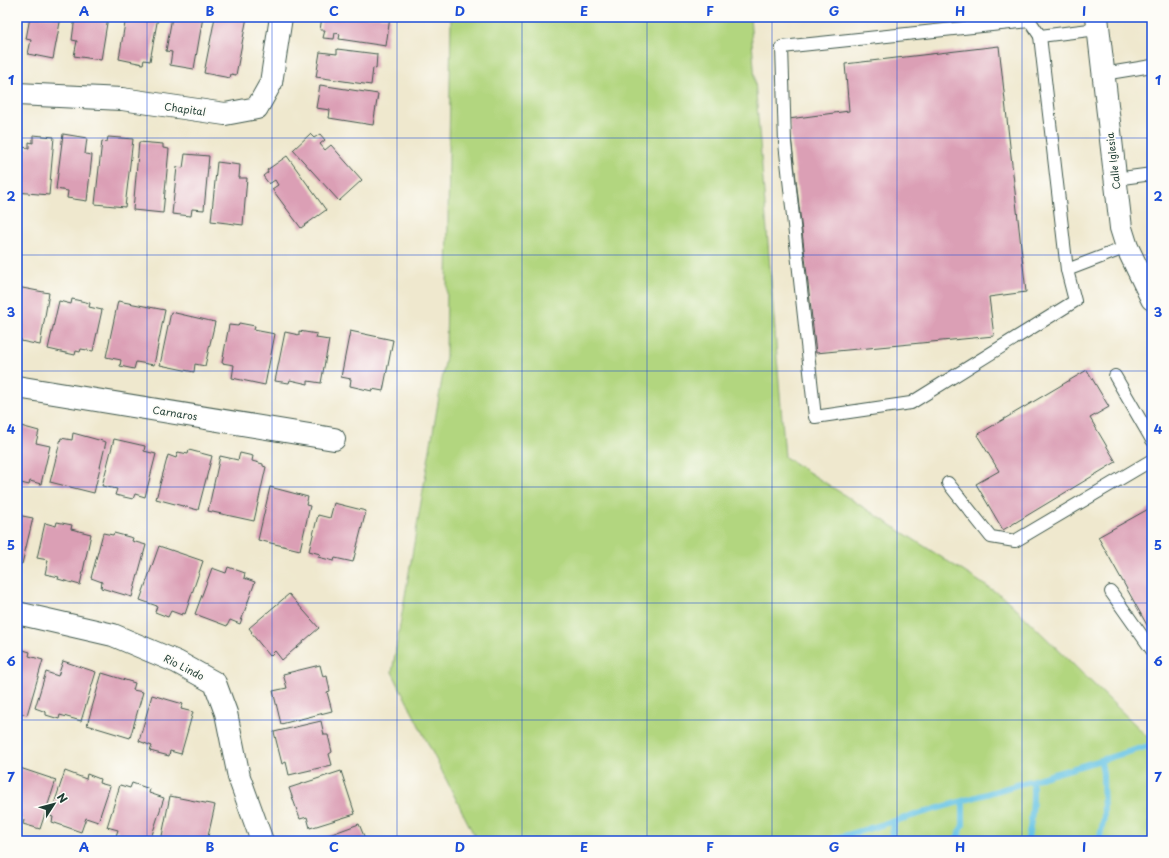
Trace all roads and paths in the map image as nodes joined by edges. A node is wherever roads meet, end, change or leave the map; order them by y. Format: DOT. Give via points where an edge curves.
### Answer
graph roads {
  1 [pos="281,17"];
  2 [pos="1097,23"];
  3 [pos="1040,36"];
  4 [pos="1152,66"];
  5 [pos="1103,74"];
  6 [pos="17,94"];
  7 [pos="1152,174"];
  8 [pos="1115,179"];
  9 [pos="1127,247"];
  10 [pos="1066,270"];
  11 [pos="1152,299"];
  12 [pos="1115,376"];
  13 [pos="17,387"];
  14 [pos="334,439"];
  15 [pos="1152,440"];
  16 [pos="1152,460"];
  17 [pos="948,483"];
  18 [pos="1111,592"];
  19 [pos="17,613"];
  20 [pos="1152,650"];
  21 [pos="262,841"];
  1 -- 6 [label="street, Chapital" via="270,83 257,108 225,114 122,99"];
  2 -- 3 [label="lane"];
  2 -- 5 [label="street, Calle Iglesia"];
  3 -- 10 [label="lane"];
  3 -- 10 [label="lane" via="1030,21 782,47 784,143 815,417 911,403 1075,302"];
  4 -- 5 [label="lane"];
  5 -- 8 [label="street, Calle Iglesia"];
  7 -- 8 [label="lane"];
  8 -- 9 [label="street, Calle Iglesia" via="1121,228"];
  9 -- 10 [label="lane"];
  9 -- 11 [label="street, Calle Iglesia"];
  12 -- 15 [label="lane"];
  13 -- 14 [label="street, Carnaros"];
  16 -- 17 [label="lane" via="1015,541 991,537"];
  18 -- 20 [label="lane"];
  19 -- 21 [label="street, Rio Lindo" via="113,635 177,662 215,684 226,713 239,777"];
}
